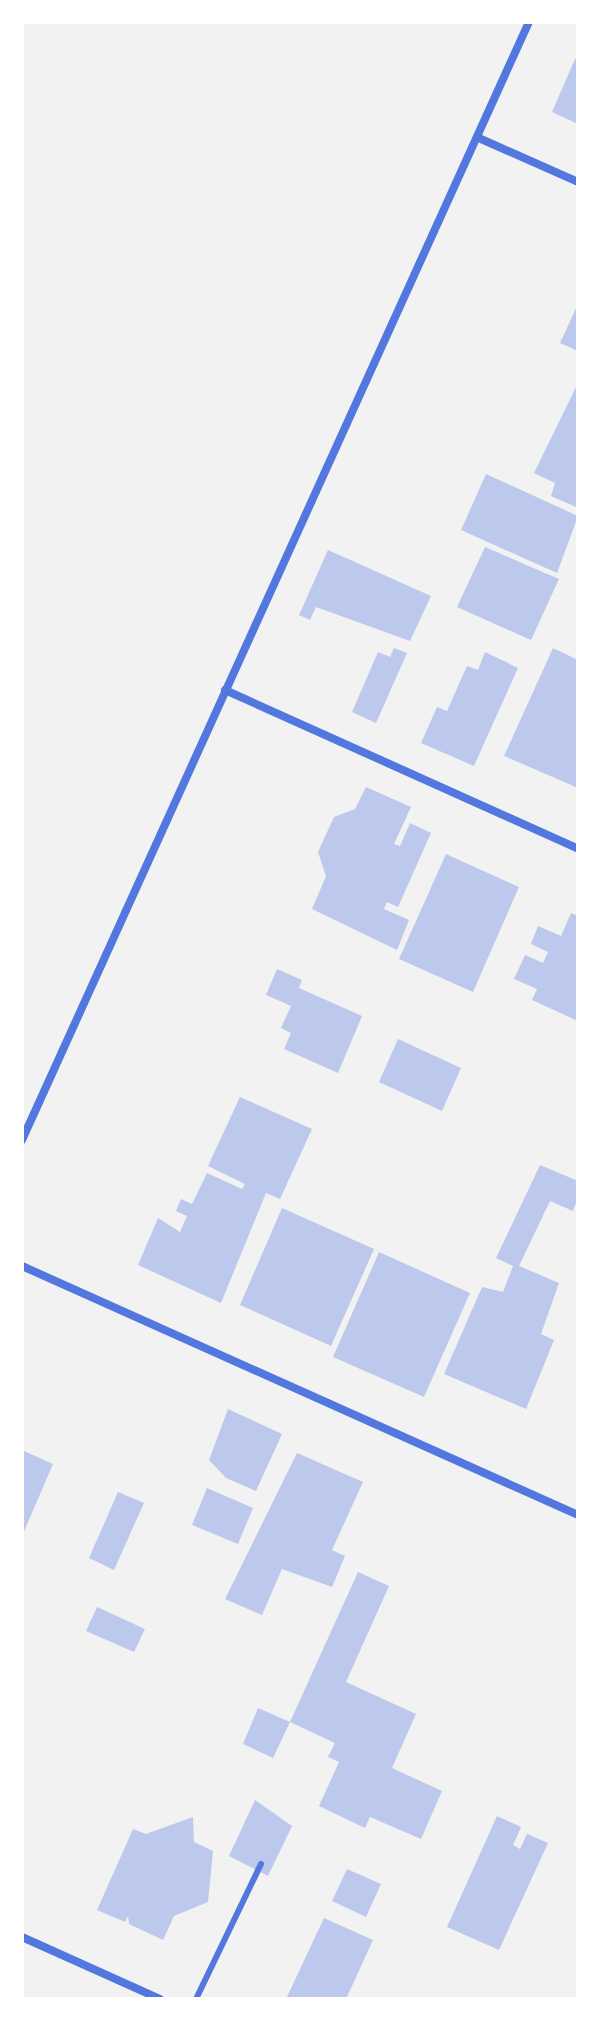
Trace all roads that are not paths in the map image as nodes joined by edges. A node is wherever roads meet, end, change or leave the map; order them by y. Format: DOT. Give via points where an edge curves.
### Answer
graph roads {
  1 [pos="529,22"];
  2 [pos="481,139"];
  3 [pos="578,182"];
  4 [pos="225,690"];
  5 [pos="578,849"];
  6 [pos="22,1140"];
  7 [pos="22,1266"];
  8 [pos="578,1515"];
  9 [pos="261,1864"];
  10 [pos="22,1937"];
  11 [pos="160,1999"];
  12 [pos="196,1999"];
  1 -- 2 [label="street"];
  2 -- 3 [label="street"];
  2 -- 4 [label="street"];
  4 -- 5 [label="street"];
  4 -- 6 [label="street"];
  7 -- 8 [label="street"];
  9 -- 12 [label="lane"];
  10 -- 11 [label="street"];
}
